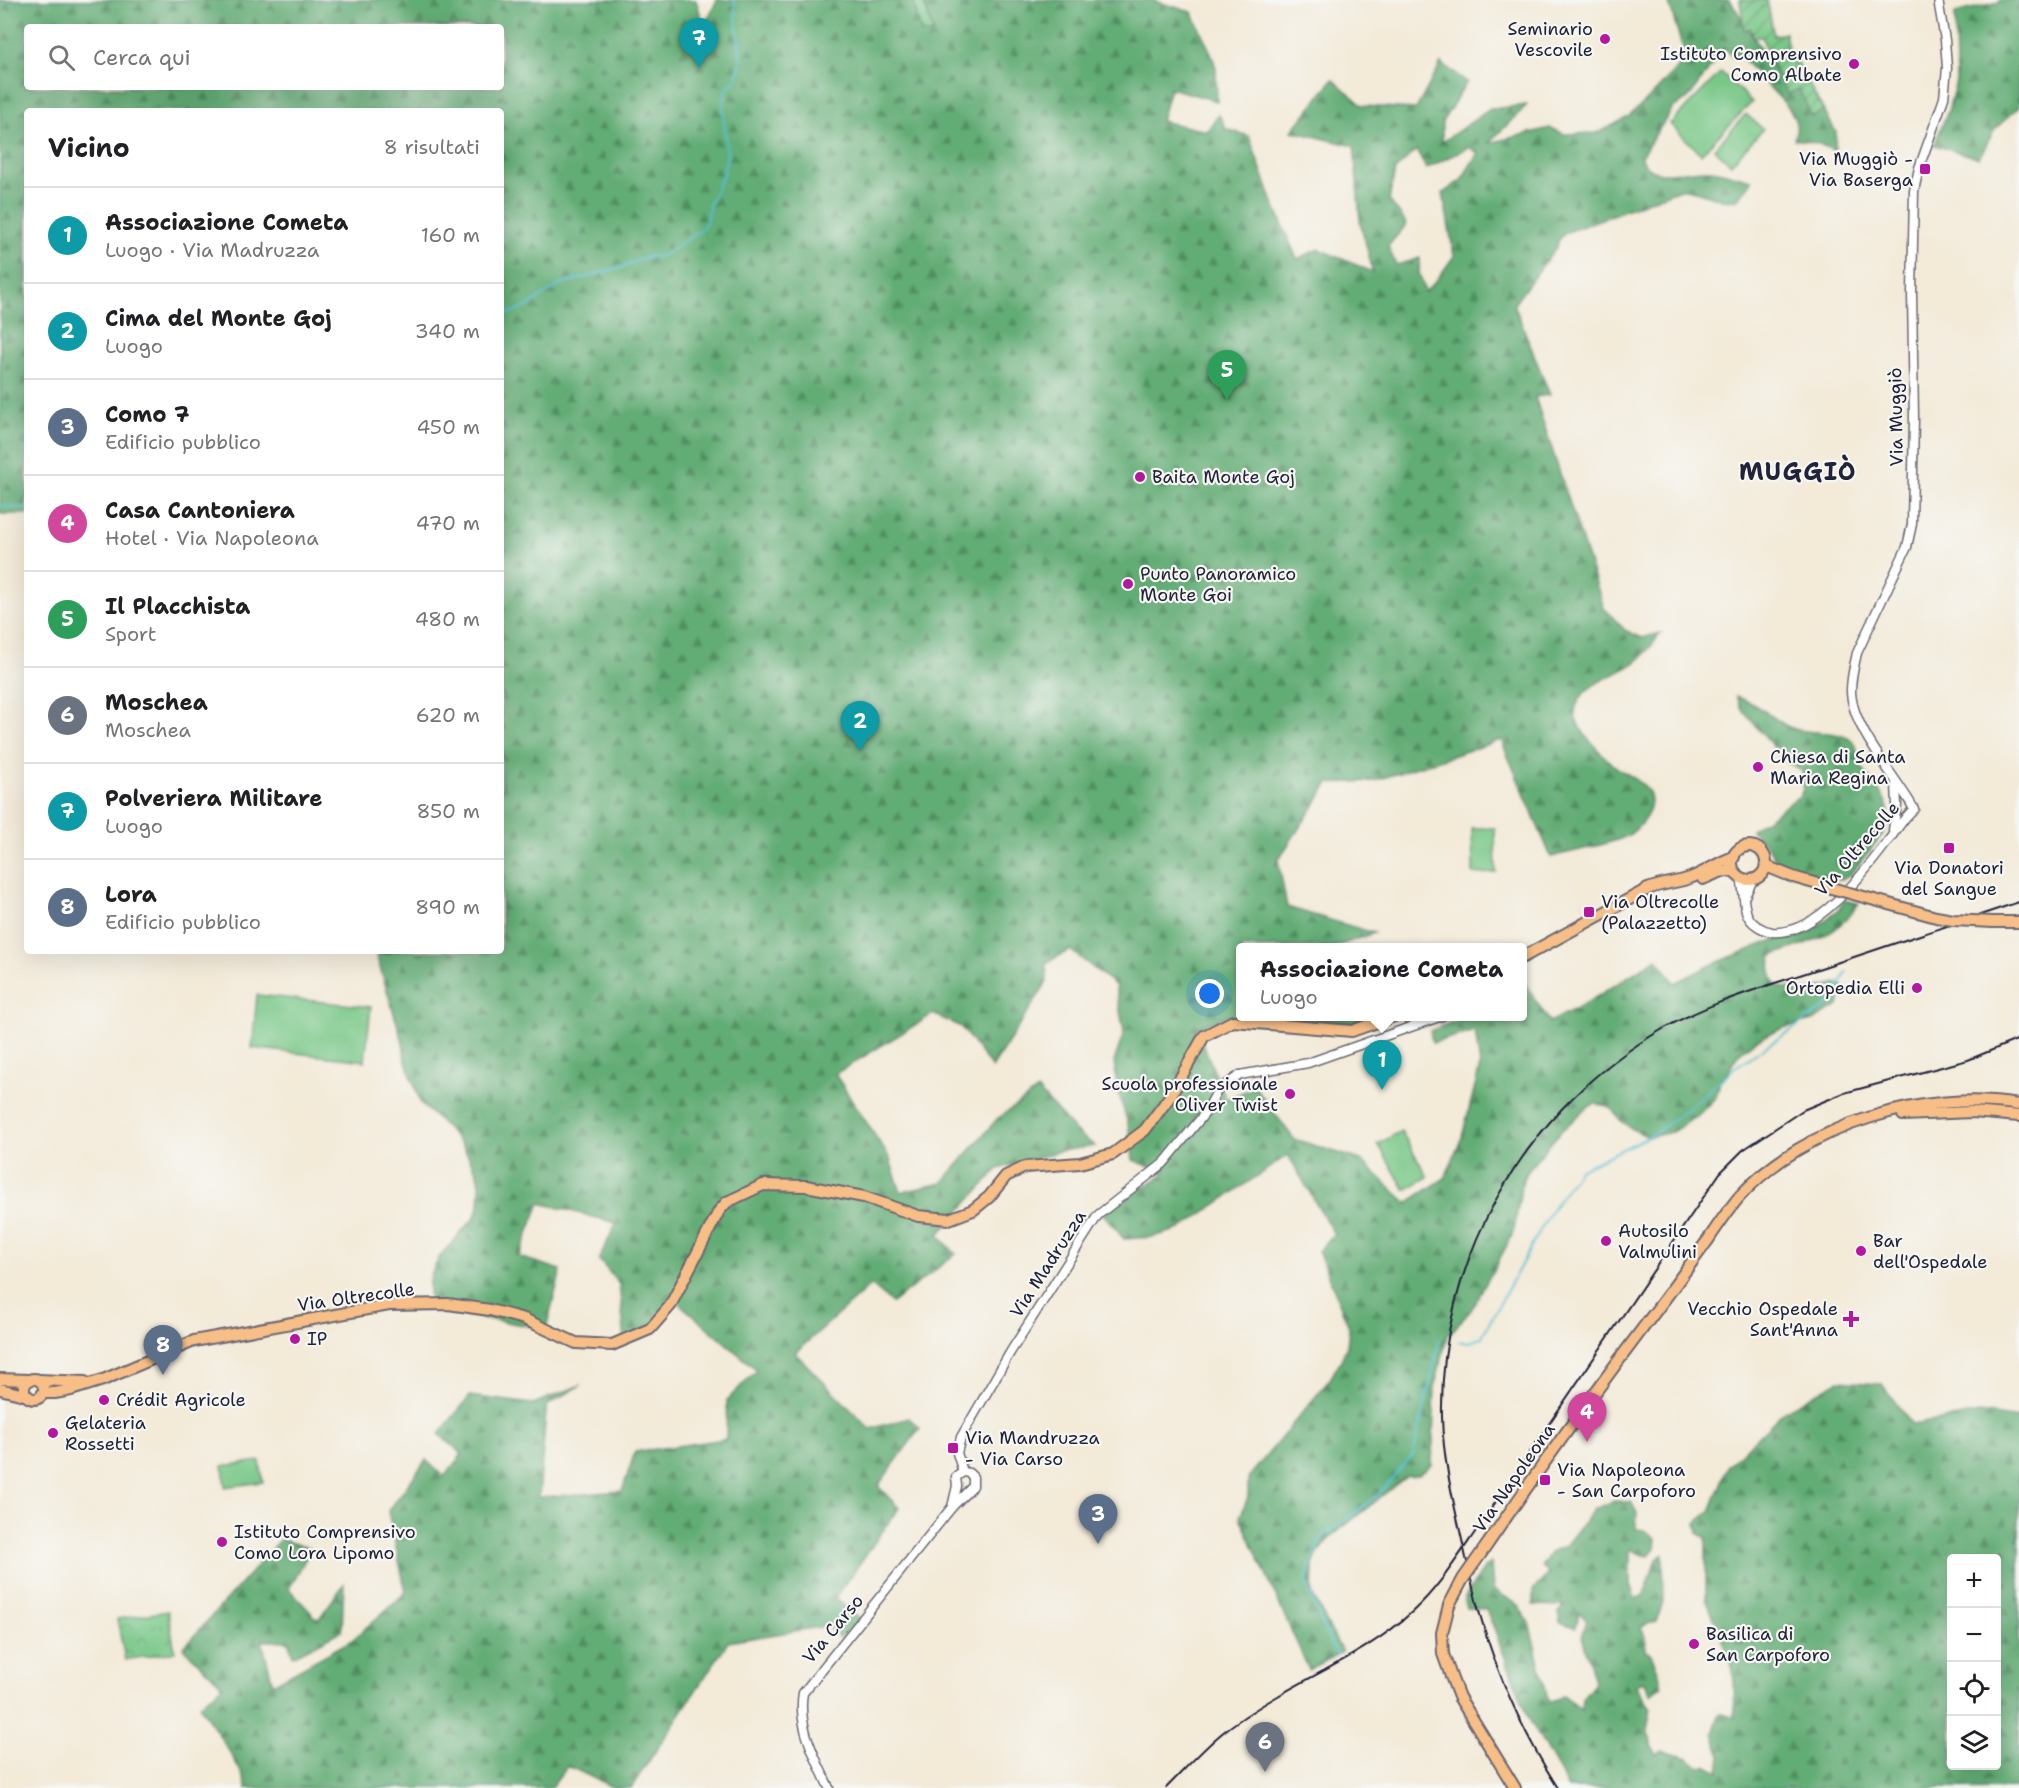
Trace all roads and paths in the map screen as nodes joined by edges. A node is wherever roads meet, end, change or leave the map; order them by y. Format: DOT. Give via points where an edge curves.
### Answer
graph roads {
  1 [pos="1938,0"];
  2 [pos="1895,780"];
  3 [pos="1914,809"];
  4 [pos="1892,837"];
  5 [pos="1734,857"];
  6 [pos="1760,873"];
  7 [pos="1738,876"];
  8 [pos="1745,896"];
  9 [pos="1628,901"];
  10 [pos="2019,922"];
  11 [pos="1527,955"];
  12 [pos="1382,1021"];
  13 [pos="1430,1021"];
  14 [pos="2019,1105"];
  15 [pos="1879,1116"];
  16 [pos="2019,1116"];
  17 [pos="0,1379"];
  18 [pos="34,1380"];
  19 [pos="91,1382"];
  20 [pos="0,1389"];
  21 [pos="43,1393"];
  22 [pos="28,1396"];
  23 [pos="963,1472"];
  24 [pos="957,1486"];
  25 [pos="967,1490"];
  26 [pos="952,1507"];
  27 [pos="829,1788"];
  28 [pos="1515,1788"];
  1 -- 2 [label="street, Via Muggiò" via="1947,68 1944,98 1914,191 1912,524 1907,547 1852,672 1851,693 1862,728"];
  2 -- 3 [label="street, Via Muggiò"];
  2 -- 4 [label="street"];
  3 -- 4 [label="street, Via Oltrecolle"];
  4 -- 8 [label="street, Via Oltrecolle" via="1833,904 1804,926 1777,932 1761,928 1748,915"];
  5 -- 6 [label="main road" via="1743,848 1754,847 1764,855"];
  5 -- 7 [label="main road"];
  5 -- 9 [label="main road" via="1689,879 1659,885"];
  6 -- 7 [label="main road"];
  6 -- 8 [label="street"];
  6 -- 10 [label="main road, bridge" via="1793,877 1936,917"];
  7 -- 8 [label="street, Via Oltrecolle"];
  7 -- 9 [label="main road" via="1722,870 1690,885"];
  9 -- 11 [label="main road"];
  12 -- 19 [label="main road, Via Oltrecolle" via="1352,1031 1233,1021 1204,1036 1171,1095 1145,1130 1113,1154 1080,1163 1025,1167 1006,1176 973,1210 949,1219 918,1216 864,1197 806,1186 763,1185 727,1202 719,1211 670,1306 650,1329 612,1345 576,1343 524,1319 490,1310 448,1304 397,1305 194,1341"];
  13 -- 23 [label="street, Via Madruzza" via="1308,1063 1240,1075 1217,1091 1206,1113 1164,1163 1098,1215 961,1437 957,1453"];
  14 -- 15 [label="main road, Via Napoleona" via="1931,1103 1920,1110"];
  15 -- 16 [label="main road, Via Napoleona"];
  15 -- 28 [label="main road, Via Napoleona, bridge" via="1842,1128 1785,1157 1741,1196 1463,1579 1449,1605 1443,1654 1459,1697"];
  17 -- 18 [label="main road, Via Oltrecolle"];
  18 -- 19 [label="main road, Via Oltrecolle"];
  18 -- 21 [label="main road" via="44,1386"];
  18 -- 22 [label="main road" via="24,1388"];
  19 -- 21 [label="main road, Via Oltrecolle"];
  20 -- 22 [label="main road"];
  21 -- 22 [label="main road" via="37,1398"];
  23 -- 24 [label="street" via="956,1477"];
  23 -- 25 [label="street" via="971,1474 974,1480"];
  24 -- 25 [label="street"];
  24 -- 26 [label="street, Via Carso"];
  25 -- 26 [label="street, Via Carso"];
  26 -- 27 [label="street, Via Carso" via="803,1693 800,1709 806,1736"];
}
